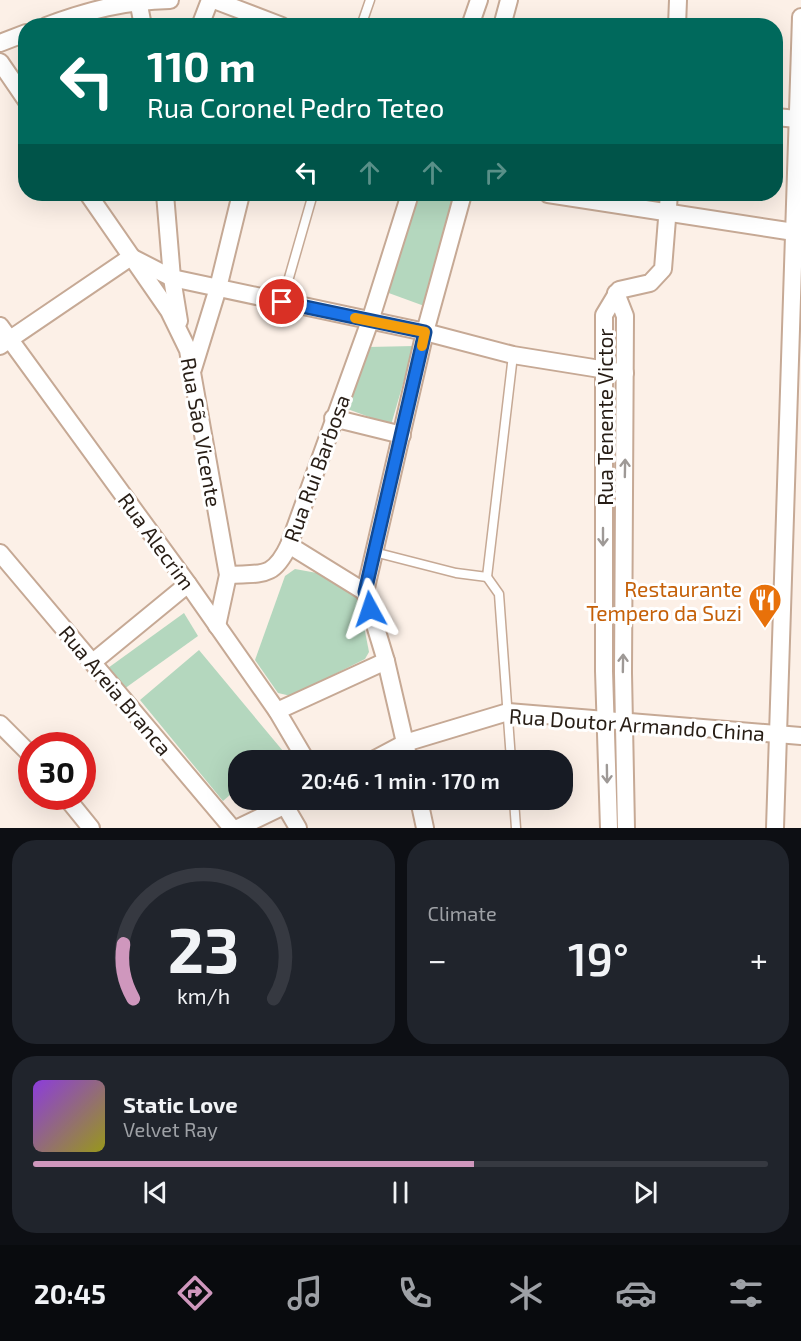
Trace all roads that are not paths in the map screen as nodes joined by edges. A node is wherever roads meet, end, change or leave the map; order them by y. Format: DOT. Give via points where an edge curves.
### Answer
graph roads {
  1 [pos="170,0"];
  2 [pos="212,0"];
  3 [pos="370,0"];
  4 [pos="479,0"];
  5 [pos="509,0"];
  6 [pos="678,0"];
  7 [pos="138,1"];
  8 [pos="801,17"];
  9 [pos="68,18"];
  10 [pos="141,18"];
  11 [pos="204,18"];
  12 [pos="260,18"];
  13 [pos="364,18"];
  14 [pos="473,18"];
  15 [pos="504,18"];
  16 [pos="677,18"];
  17 [pos="18,36"];
  18 [pos="800,38"];
  19 [pos="0,43"];
  20 [pos="0,62"];
  21 [pos="18,88"];
  22 [pos="783,118"];
  23 [pos="797,119"];
  24 [pos="93,201"];
  25 [pos="166,201"];
  26 [pos="240,201"];
  27 [pos="311,201"];
  28 [pos="408,201"];
  29 [pos="461,201"];
  30 [pos="590,201"];
  31 [pos="669,201"];
  32 [pos="668,214"];
  33 [pos="794,232"];
  34 [pos="131,257"];
  35 [pos="172,278"];
  36 [pos="218,288"];
  37 [pos="616,293"];
  38 [pos="282,302"];
  39 [pos="370,321"];
  40 [pos="425,332"];
  41 [pos="181,334"];
  42 [pos="3,338"];
  43 [pos="513,355"];
  44 [pos="602,371"];
  45 [pos="796,371"];
  46 [pos="192,372"];
  47 [pos="626,373"];
  48 [pos="333,418"];
  49 [pos="402,435"];
  50 [pos="603,503"];
  51 [pos="624,503"];
  52 [pos="289,545"];
  53 [pos="374,552"];
  54 [pos="0,553"];
  55 [pos="228,575"];
  56 [pos="487,576"];
  57 [pos="188,584"];
  58 [pos="365,592"];
  59 [pos="218,626"];
  60 [pos="386,661"];
  61 [pos="93,662"];
  62 [pos="277,711"];
  63 [pos="508,712"];
  64 [pos="606,720"];
  65 [pos="624,721"];
  66 [pos="0,724"];
  67 [pos="779,734"];
  68 [pos="801,736"];
  69 [pos="18,742"];
  70 [pos="405,743"];
  71 [pos="300,750"];
  72 [pos="392,750"];
  73 [pos="407,750"];
  74 [pos="510,750"];
  75 [pos="77,810"];
  76 [pos="274,810"];
  77 [pos="292,810"];
  78 [pos="421,810"];
  79 [pos="515,810"];
  80 [pos="608,823"];
  81 [pos="626,824"];
  82 [pos="92,828"];
  83 [pos="232,828"];
  84 [pos="238,828"];
  85 [pos="298,828"];
  86 [pos="425,828"];
  87 [pos="516,828"];
  88 [pos="775,828"];
  1 -- 7 [label="street"];
  2 -- 11 [label="street"];
  2 -- 12 [label="street"];
  3 -- 13 [label="lane"];
  4 -- 14 [label="street"];
  5 -- 15 [label="street"];
  6 -- 16 [label="street"];
  7 -- 9 [label="street" via="95,8"];
  7 -- 10 [label="street"];
  8 -- 18 [label="street"];
  17 -- 19 [label="street"];
  18 -- 23 [label="street"];
  20 -- 21 [label="street"];
  22 -- 23 [label="street"];
  23 -- 33 [label="street"];
  24 -- 34 [label="street, Rua São Vicente"];
  25 -- 35 [label="street"];
  26 -- 36 [label="street"];
  27 -- 38 [label="lane"];
  28 -- 39 [label="street, Rua Rui Barbosa"];
  29 -- 40 [label="street"];
  30 -- 32 [label="street"];
  31 -- 32 [label="street"];
  32 -- 33 [label="street"];
  32 -- 37 [label="street" via="663,269 650,283 624,287"];
  33 -- 45 [label="street"];
  34 -- 35 [label="street"];
  34 -- 41 [label="street, Rua São Vicente"];
  34 -- 42 [label="street"];
  35 -- 36 [label="street"];
  35 -- 41 [label="street"];
  36 -- 38 [label="street"];
  36 -- 46 [label="street"];
  37 -- 44 [label="street, Rua Tenente Victor" via="604,315"];
  37 -- 47 [label="street, Rua Tenente Victor" via="624,316"];
  38 -- 39 [label="street"];
  39 -- 40 [label="street"];
  39 -- 48 [label="street, Rua Rui Barbosa"];
  40 -- 43 [label="street"];
  40 -- 49 [label="street"];
  41 -- 46 [label="street, Rua São Vicente"];
  42 -- 57 [label="street, Rua Alecrim"];
  43 -- 44 [label="street"];
  43 -- 56 [label="lane"];
  44 -- 47 [label="street"];
  44 -- 50 [label="street, Rua Tenente Victor"];
  45 -- 67 [label="street"];
  46 -- 55 [label="street, Rua São Vicente"];
  51 -- 47 [label="street, Rua Tenente Victor, one-way"];
  48 -- 49 [label="street"];
  48 -- 52 [label="street, Rua Rui Barbosa"];
  49 -- 53 [label="street"];
  50 -- 51 [label="street"];
  50 -- 64 [label="street, Rua Tenente Victor, one-way"];
  65 -- 51 [label="street, Rua Tenente Victor, one-way"];
  52 -- 55 [label="street, Rua Rui Barbosa" via="281,562 269,571"];
  52 -- 58 [label="street"];
  53 -- 56 [label="lane" via="456,573"];
  53 -- 58 [label="street"];
  54 -- 61 [label="street, Rua Areia Branca"];
  55 -- 59 [label="street, Rua São Vicente"];
  56 -- 63 [label="lane" via="499,594"];
  57 -- 59 [label="street, Rua Alecrim"];
  57 -- 61 [label="street"];
  58 -- 60 [label="street"];
  59 -- 62 [label="street, Rua Alecrim"];
  60 -- 62 [label="street"];
  60 -- 70 [label="street"];
  61 -- 83 [label="street, Rua Areia Branca"];
  62 -- 71 [label="street, Rua Alecrim"];
  63 -- 64 [label="street, Rua Doutor Armando China"];
  63 -- 70 [label="street, Rua Doutor Armando China"];
  63 -- 74 [label="lane"];
  64 -- 65 [label="street, Rua Doutor Armando China"];
  64 -- 80 [label="street, Rua Tenente Victor, one-way"];
  65 -- 67 [label="street, Rua Doutor Armando China"];
  65 -- 81 [label="street, Rua Tenente Victor"];
  66 -- 69 [label="street"];
  67 -- 68 [label="street, Rua Doutor Armando China"];
  67 -- 88 [label="street"];
  70 -- 72 [label="street, Rua Doutor Armando China"];
  70 -- 73 [label="street"];
  75 -- 82 [label="street"];
  76 -- 84 [label="street"];
  77 -- 85 [label="street"];
  78 -- 86 [label="street"];
  79 -- 87 [label="lane"];
  80 -- 81 [label="street"];
}
